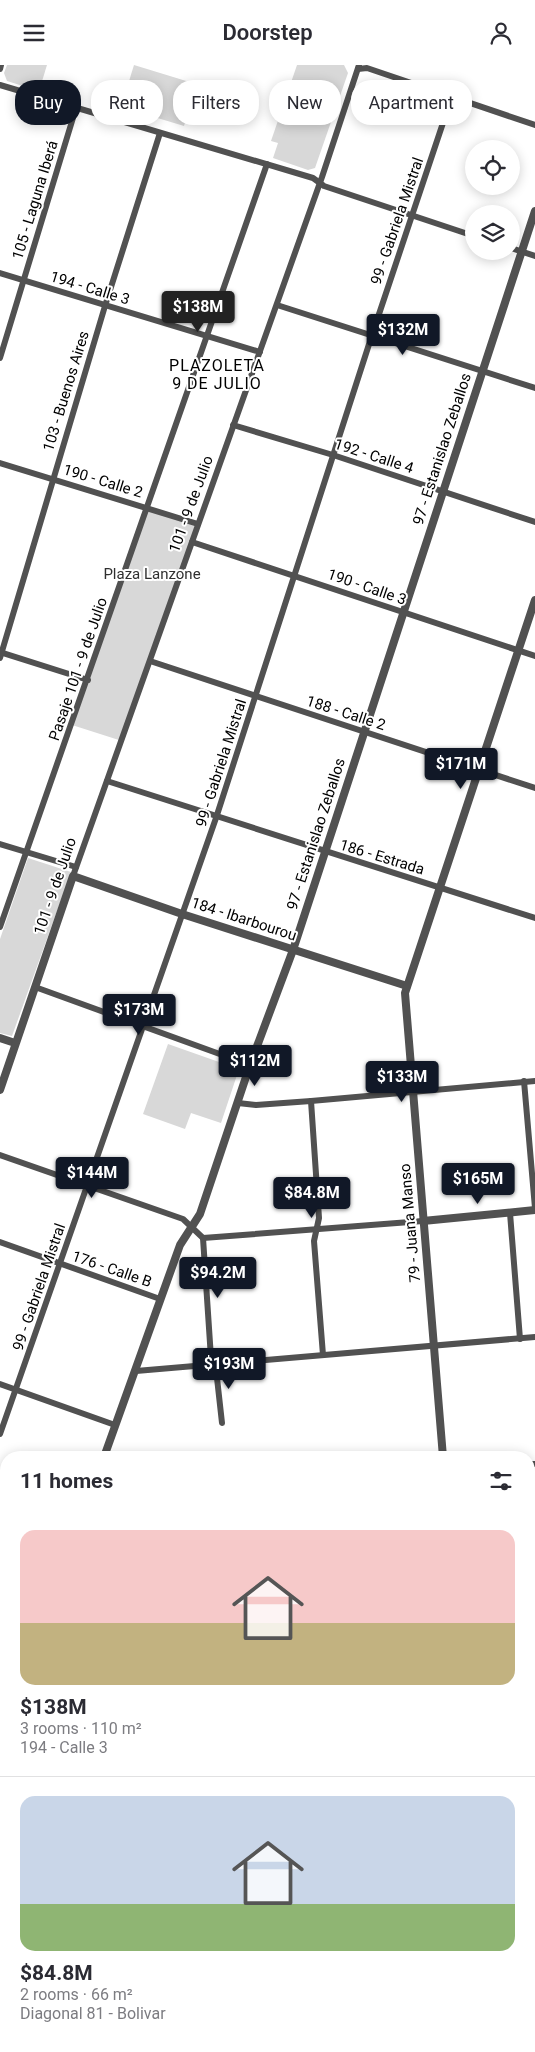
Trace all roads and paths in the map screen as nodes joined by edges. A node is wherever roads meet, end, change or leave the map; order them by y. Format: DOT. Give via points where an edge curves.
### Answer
graph roads {
  1 [pos="1,65"];
  2 [pos="358,67"];
  3 [pos="0,69"];
  4 [pos="403,80"];
  5 [pos="0,85"];
  6 [pos="15,89"];
  7 [pos="472,103"];
  8 [pos="81,109"];
  9 [pos="71,125"];
  10 [pos="442,125"];
  11 [pos="535,125"];
  12 [pos="160,133"];
  13 [pos="267,165"];
  14 [pos="320,183"];
  15 [pos="535,211"];
  16 [pos="412,216"];
  17 [pos="465,233"];
  18 [pos="522,252"];
  19 [pos="535,256"];
  20 [pos="0,273"];
  21 [pos="24,281"];
  22 [pos="277,305"];
  23 [pos="105,306"];
  24 [pos="372,335"];
  25 [pos="208,336"];
  26 [pos="260,352"];
  27 [pos="0,358"];
  28 [pos="482,370"];
  29 [pos="535,387"];
  30 [pos="233,425"];
  31 [pos="332,455"];
  32 [pos="0,463"];
  33 [pos="52,479"];
  34 [pos="443,491"];
  35 [pos="148,508"];
  36 [pos="535,522"];
  37 [pos="198,524"];
  38 [pos="192,541"];
  39 [pos="294,575"];
  40 [pos="535,600"];
  41 [pos="404,613"];
  42 [pos="518,651"];
  43 [pos="0,654"];
  44 [pos="535,656"];
  45 [pos="150,661"];
  46 [pos="88,679"];
  47 [pos="256,696"];
  48 [pos="364,732"];
  49 [pos="479,770"];
  50 [pos="107,781"];
  51 [pos="535,788"];
  52 [pos="216,818"];
  53 [pos="0,844"];
  54 [pos="27,852"];
  55 [pos="324,852"];
  56 [pos="75,871"];
  57 [pos="441,889"];
  58 [pos="182,914"];
  59 [pos="535,918"];
  60 [pos="0,927"];
  61 [pos="293,950"];
  62 [pos="407,986"];
  63 [pos="35,987"];
  64 [pos="143,1026"];
  65 [pos="0,1038"];
  66 [pos="15,1043"];
  67 [pos="250,1065"];
  68 [pos="524,1081"];
  69 [pos="535,1081"];
  70 [pos="0,1089"];
  71 [pos="413,1092"];
  72 [pos="310,1101"];
  73 [pos="238,1103"];
  74 [pos="0,1155"];
  75 [pos="87,1186"];
  76 [pos="535,1209"];
  77 [pos="510,1213"];
  78 [pos="423,1221"];
  79 [pos="192,1226"];
  80 [pos="317,1229"];
  81 [pos="203,1238"];
  82 [pos="0,1243"];
  83 [pos="60,1264"];
  84 [pos="160,1299"];
  85 [pos="535,1337"];
  86 [pos="520,1339"];
  87 [pos="434,1346"];
  88 [pos="322,1355"];
  89 [pos="212,1364"];
  90 [pos="136,1371"];
  91 [pos="0,1383"];
  92 [pos="16,1389"];
  93 [pos="222,1423"];
  94 [pos="115,1425"];
  95 [pos="0,1434"];
  96 [pos="106,1451"];
  97 [pos="443,1451"];
  1 -- 3 [label="street"];
  2 -- 4 [label="street"];
  2 -- 14 [label="street, 101 - 9 de Julio"];
  5 -- 6 [label="street"];
  7 -- 11 [label="street"];
  8 -- 12 [label="street"];
  9 -- 21 [label="street, 105 - Laguna Iberá"];
  10 -- 16 [label="street, 99 - Gabriela Mistral"];
  12 -- 13 [label="street"];
  12 -- 23 [label="street, 103 - Buenos Aires"];
  13 -- 14 [label="street"];
  13 -- 25 [label="street, Pasaje 101 - 9 de Julio"];
  14 -- 16 [label="street"];
  14 -- 22 [label="street, 101 - 9 de Julio"];
  15 -- 18 [label="street, 97 - Estanislao Zeballos"];
  16 -- 17 [label="street"];
  16 -- 24 [label="street, 99 - Gabriela Mistral"];
  18 -- 19 [label="street"];
  18 -- 28 [label="street, 97 - Estanislao Zeballos"];
  20 -- 21 [label="street, 194 - Calle 3"];
  21 -- 23 [label="street, 194 - Calle 3"];
  21 -- 27 [label="street, 105 - Laguna Iberá"];
  22 -- 24 [label="street"];
  22 -- 26 [label="street, 101 - 9 de Julio"];
  23 -- 25 [label="street, 194 - Calle 3"];
  23 -- 33 [label="street, 103 - Buenos Aires"];
  24 -- 28 [label="street"];
  24 -- 31 [label="street, 99 - Gabriela Mistral"];
  25 -- 26 [label="street, 194 - Calle 3"];
  25 -- 35 [label="street, Pasaje 101 - 9 de Julio"];
  26 -- 30 [label="street, 101 - 9 de Julio"];
  28 -- 29 [label="street"];
  28 -- 34 [label="street, 97 - Estanislao Zeballos"];
  30 -- 31 [label="street, 192 - Calle 4"];
  30 -- 37 [label="street, 101 - 9 de Julio"];
  31 -- 34 [label="street, 192 - Calle 4"];
  31 -- 39 [label="street, 99 - Gabriela Mistral"];
  32 -- 33 [label="street, 190 - Calle 2"];
  33 -- 35 [label="street, 190 - Calle 2"];
  33 -- 43 [label="street, 103 - Buenos Aires"];
  34 -- 36 [label="street, 192 - Calle 4"];
  34 -- 41 [label="street, 97 - Estanislao Zeballos"];
  35 -- 37 [label="street, 190 - Calle 2"];
  35 -- 46 [label="street, Pasaje 101 - 9 de Julio"];
  37 -- 38 [label="street, 101 - 9 de Julio"];
  38 -- 39 [label="street, 190 - Calle 3"];
  38 -- 45 [label="street, 101 - 9 de Julio"];
  39 -- 41 [label="street, 190 - Calle 3"];
  39 -- 47 [label="street, 99 - Gabriela Mistral"];
  40 -- 42 [label="street, 79 - Juana Manso"];
  41 -- 42 [label="street, 190 - Calle 3"];
  41 -- 48 [label="street, 97 - Estanislao Zeballos"];
  42 -- 44 [label="street, 190 - Calle 3"];
  42 -- 49 [label="street, 79 - Juana Manso"];
  43 -- 46 [label="street"];
  45 -- 47 [label="street, 188 - Calle 2"];
  45 -- 50 [label="street, 101 - 9 de Julio"];
  46 -- 54 [label="street, Pasaje 101 - 9 de Julio"];
  47 -- 48 [label="street, 188 - Calle 2"];
  47 -- 52 [label="street, 99 - Gabriela Mistral"];
  48 -- 49 [label="street, 188 - Calle 2"];
  48 -- 55 [label="street, 97 - Estanislao Zeballos"];
  49 -- 51 [label="street, 188 - Calle 2"];
  49 -- 57 [label="street, 79 - Juana Manso"];
  50 -- 52 [label="street, 186 - Estrada"];
  50 -- 56 [label="street, 101 - 9 de Julio"];
  52 -- 55 [label="street, 186 - Estrada"];
  52 -- 58 [label="street, 99 - Gabriela Mistral"];
  53 -- 54 [label="street, 184 - Ibarbourou"];
  54 -- 56 [label="street, 184 - Ibarbourou"];
  54 -- 60 [label="street, Pasaje 101 - 9 de Julio"];
  55 -- 57 [label="street, 186 - Estrada"];
  55 -- 61 [label="street, 97 - Estanislao Zeballos"];
  56 -- 58 [label="street, 184 - Ibarbourou"];
  56 -- 63 [label="street, 101 - 9 de Julio"];
  57 -- 59 [label="street, 186 - Estrada"];
  57 -- 62 [label="street, 79 - Juana Manso"];
  58 -- 61 [label="street, 184 - Ibarbourou"];
  58 -- 64 [label="street, 99 - Gabriela Mistral"];
  61 -- 62 [label="street, 184 - Ibarbourou"];
  61 -- 67 [label="street, 97 - Estanislao Zeballos"];
  62 -- 71 [label="street, 79 - Juana Manso" via="405,1002"];
  63 -- 64 [label="street"];
  63 -- 66 [label="street, 101 - 9 de Julio"];
  64 -- 67 [label="street"];
  64 -- 75 [label="street, 99 - Gabriela Mistral"];
  65 -- 66 [label="street"];
  66 -- 70 [label="street, 101 - 9 de Julio"];
  67 -- 73 [label="street, 97 - Estanislao Zeballos"];
  68 -- 69 [label="street"];
  68 -- 71 [label="street"];
  68 -- 76 [label="street"];
  71 -- 72 [label="street"];
  71 -- 78 [label="street, 79 - Juana Manso"];
  72 -- 73 [label="street"];
  72 -- 80 [label="street" via="320,1218"];
  73 -- 79 [label="street, 97 - Estanislao Zeballos" via="200,1214"];
  74 -- 75 [label="street"];
  75 -- 79 [label="street" via="184,1219"];
  75 -- 83 [label="street, 99 - Gabriela Mistral"];
  76 -- 77 [label="street"];
  77 -- 78 [label="street"];
  77 -- 86 [label="street"];
  78 -- 80 [label="street"];
  78 -- 87 [label="street, 79 - Juana Manso"];
  79 -- 81 [label="street"];
  79 -- 84 [label="street, 97 - Estanislao Zeballos" via="180,1245"];
  80 -- 81 [label="street"];
  80 -- 88 [label="street" via="314,1241"];
  81 -- 89 [label="street"];
  82 -- 83 [label="street, 176 - Calle B"];
  83 -- 84 [label="street, 176 - Calle B"];
  83 -- 92 [label="street, 99 - Gabriela Mistral"];
  84 -- 90 [label="street, 97 - Estanislao Zeballos"];
  85 -- 86 [label="street"];
  86 -- 87 [label="street"];
  87 -- 88 [label="street"];
  87 -- 97 [label="street, 79 - Juana Manso"];
  88 -- 89 [label="street"];
  89 -- 90 [label="street"];
  89 -- 93 [label="street" via="217,1378"];
  90 -- 94 [label="street, 97 - Estanislao Zeballos"];
  91 -- 92 [label="street"];
  92 -- 94 [label="street"];
  92 -- 95 [label="street, 99 - Gabriela Mistral"];
  94 -- 96 [label="street, 97 - Estanislao Zeballos"];
}
